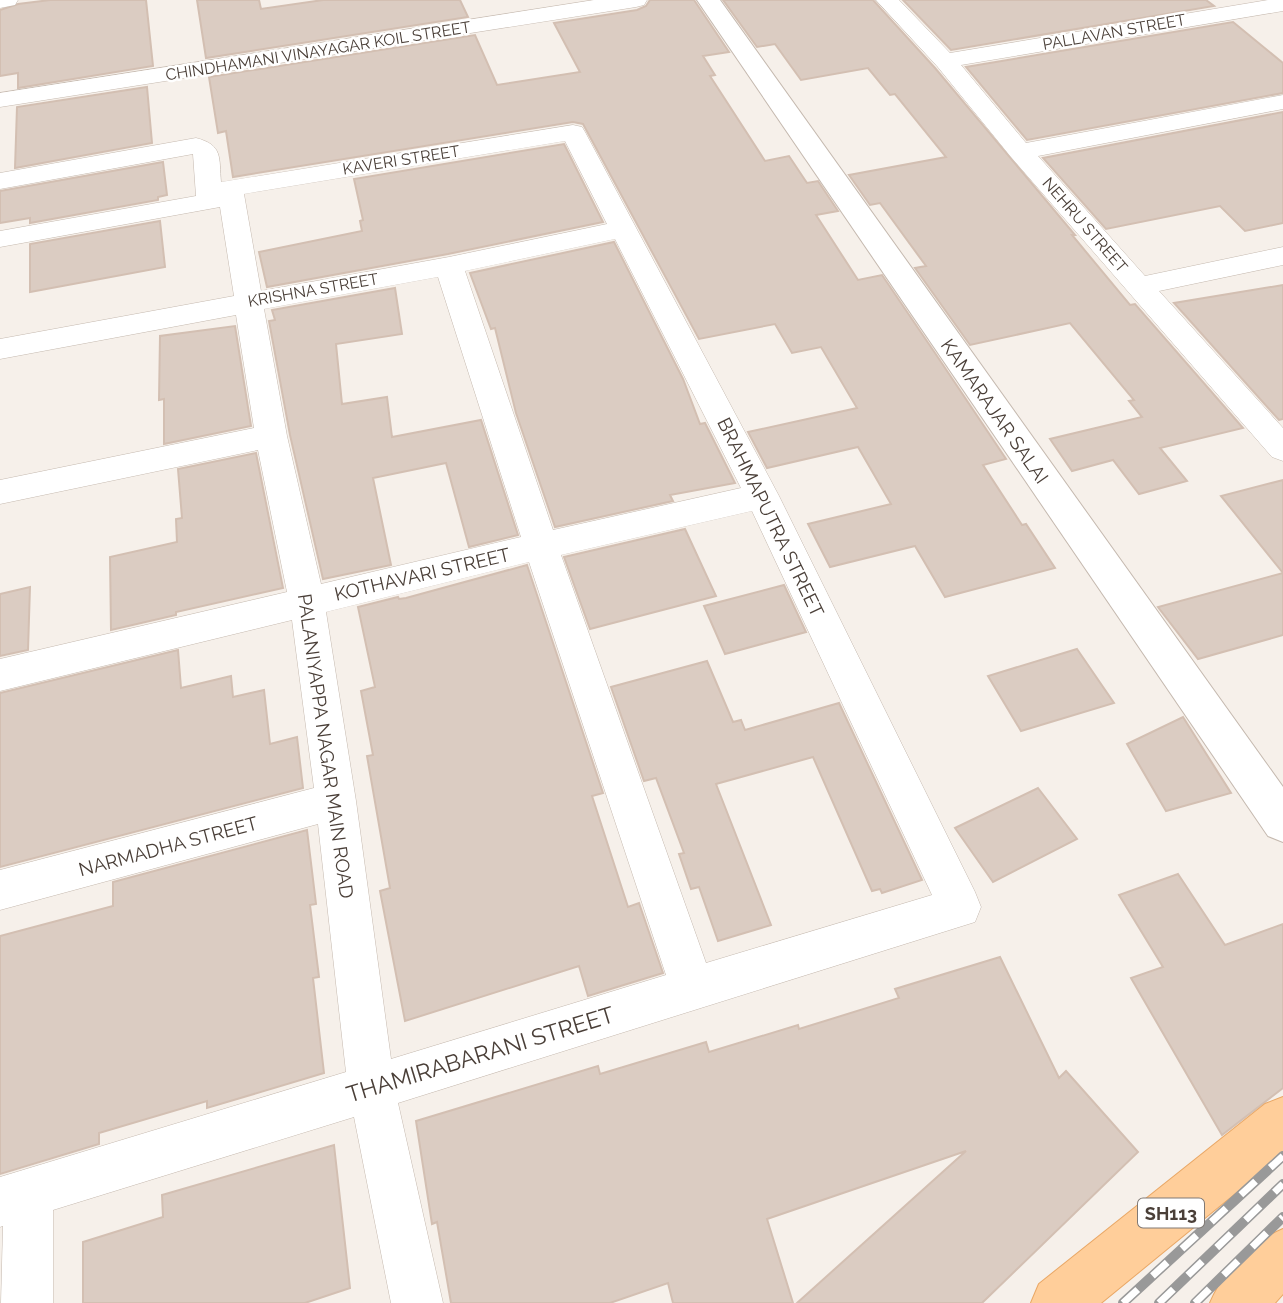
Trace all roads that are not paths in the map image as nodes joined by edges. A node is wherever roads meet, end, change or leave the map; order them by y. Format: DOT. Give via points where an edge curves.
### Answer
graph roads {
  1 [pos="7,0"];
  2 [pos="636,0"];
  3 [pos="708,0"];
  4 [pos="887,0"];
  5 [pos="0,1"];
  6 [pos="1283,4"];
  7 [pos="514,9"];
  8 [pos="945,61"];
  9 [pos="0,100"];
  10 [pos="1283,102"];
  11 [pos="573,132"];
  12 [pos="1020,152"];
  13 [pos="0,181"];
  14 [pos="220,196"];
  15 [pos="625,229"];
  16 [pos="0,239"];
  17 [pos="1283,256"];
  18 [pos="449,266"];
  19 [pos="1139,286"];
  20 [pos="248,301"];
  21 [pos="0,349"];
  22 [pos="271,436"];
  23 [pos="1283,449"];
  24 [pos="0,492"];
  25 [pos="762,496"];
  26 [pos="541,546"];
  27 [pos="307,602"];
  28 [pos="0,675"];
  29 [pos="336,801"];
  30 [pos="1283,822"];
  31 [pos="0,890"];
  32 [pos="960,907"];
  33 [pos="692,989"];
  34 [pos="371,1087"];
  35 [pos="1283,1122"];
  36 [pos="14,1198"];
  37 [pos="1283,1256"];
  38 [pos="27,1303"];
  39 [pos="417,1303"];
  40 [pos="1058,1303"];
  41 [pos="1237,1303"];
  1 -- 5 [label="street"];
  2 -- 7 [label="street, CHINDHAMANI VINAYAGAR KOIL STREET"];
  3 -- 30 [label="street, KAMARAJAR SALAI"];
  4 -- 8 [label="street, NEHRU STREET"];
  6 -- 8 [label="street, PALLAVAN STREET"];
  7 -- 9 [label="street, CHINDHAMANI VINAYAGAR KOIL STREET"];
  8 -- 12 [label="street, NEHRU STREET"];
  10 -- 12 [label="street"];
  11 -- 14 [label="street, KAVERI STREET"];
  11 -- 15 [label="street, BRAHMAPUTRA STREET"];
  12 -- 19 [label="street, NEHRU STREET"];
  13 -- 14 [label="street, PALANIYAPPA NAGAR MAIN ROAD" via="196,146 206,153"];
  14 -- 16 [label="street, KAVERI STREET"];
  14 -- 20 [label="street, PALANIYAPPA NAGAR MAIN ROAD"];
  15 -- 18 [label="street, KRISHNA STREET"];
  15 -- 25 [label="street, BRAHMAPUTRA STREET"];
  17 -- 19 [label="street"];
  18 -- 20 [label="street, KRISHNA STREET"];
  18 -- 26 [label="street"];
  19 -- 23 [label="street, NEHRU STREET"];
  20 -- 21 [label="street, KRISHNA STREET"];
  20 -- 22 [label="street, PALANIYAPPA NAGAR MAIN ROAD"];
  22 -- 24 [label="street"];
  22 -- 27 [label="street, PALANIYAPPA NAGAR MAIN ROAD"];
  25 -- 26 [label="street, KOTHAVARI STREET"];
  25 -- 32 [label="street, BRAHMAPUTRA STREET"];
  26 -- 27 [label="street, KOTHAVARI STREET"];
  26 -- 33 [label="street"];
  27 -- 28 [label="street, KOTHAVARI STREET"];
  27 -- 29 [label="street, PALANIYAPPA NAGAR MAIN ROAD"];
  29 -- 31 [label="street, NARMADHA STREET"];
  29 -- 34 [label="street, PALANIYAPPA NAGAR MAIN ROAD"];
  32 -- 33 [label="street, THAMIRABARANI STREET"];
  33 -- 34 [label="street, THAMIRABARANI STREET"];
  34 -- 36 [label="street, THAMIRABARANI STREET"];
  34 -- 39 [label="street, PALANIYAPPA NAGAR MAIN ROAD"];
  35 -- 40 [label="main road, SH113"];
  36 -- 38 [label="street"];
  37 -- 41 [label="main road"];
}
